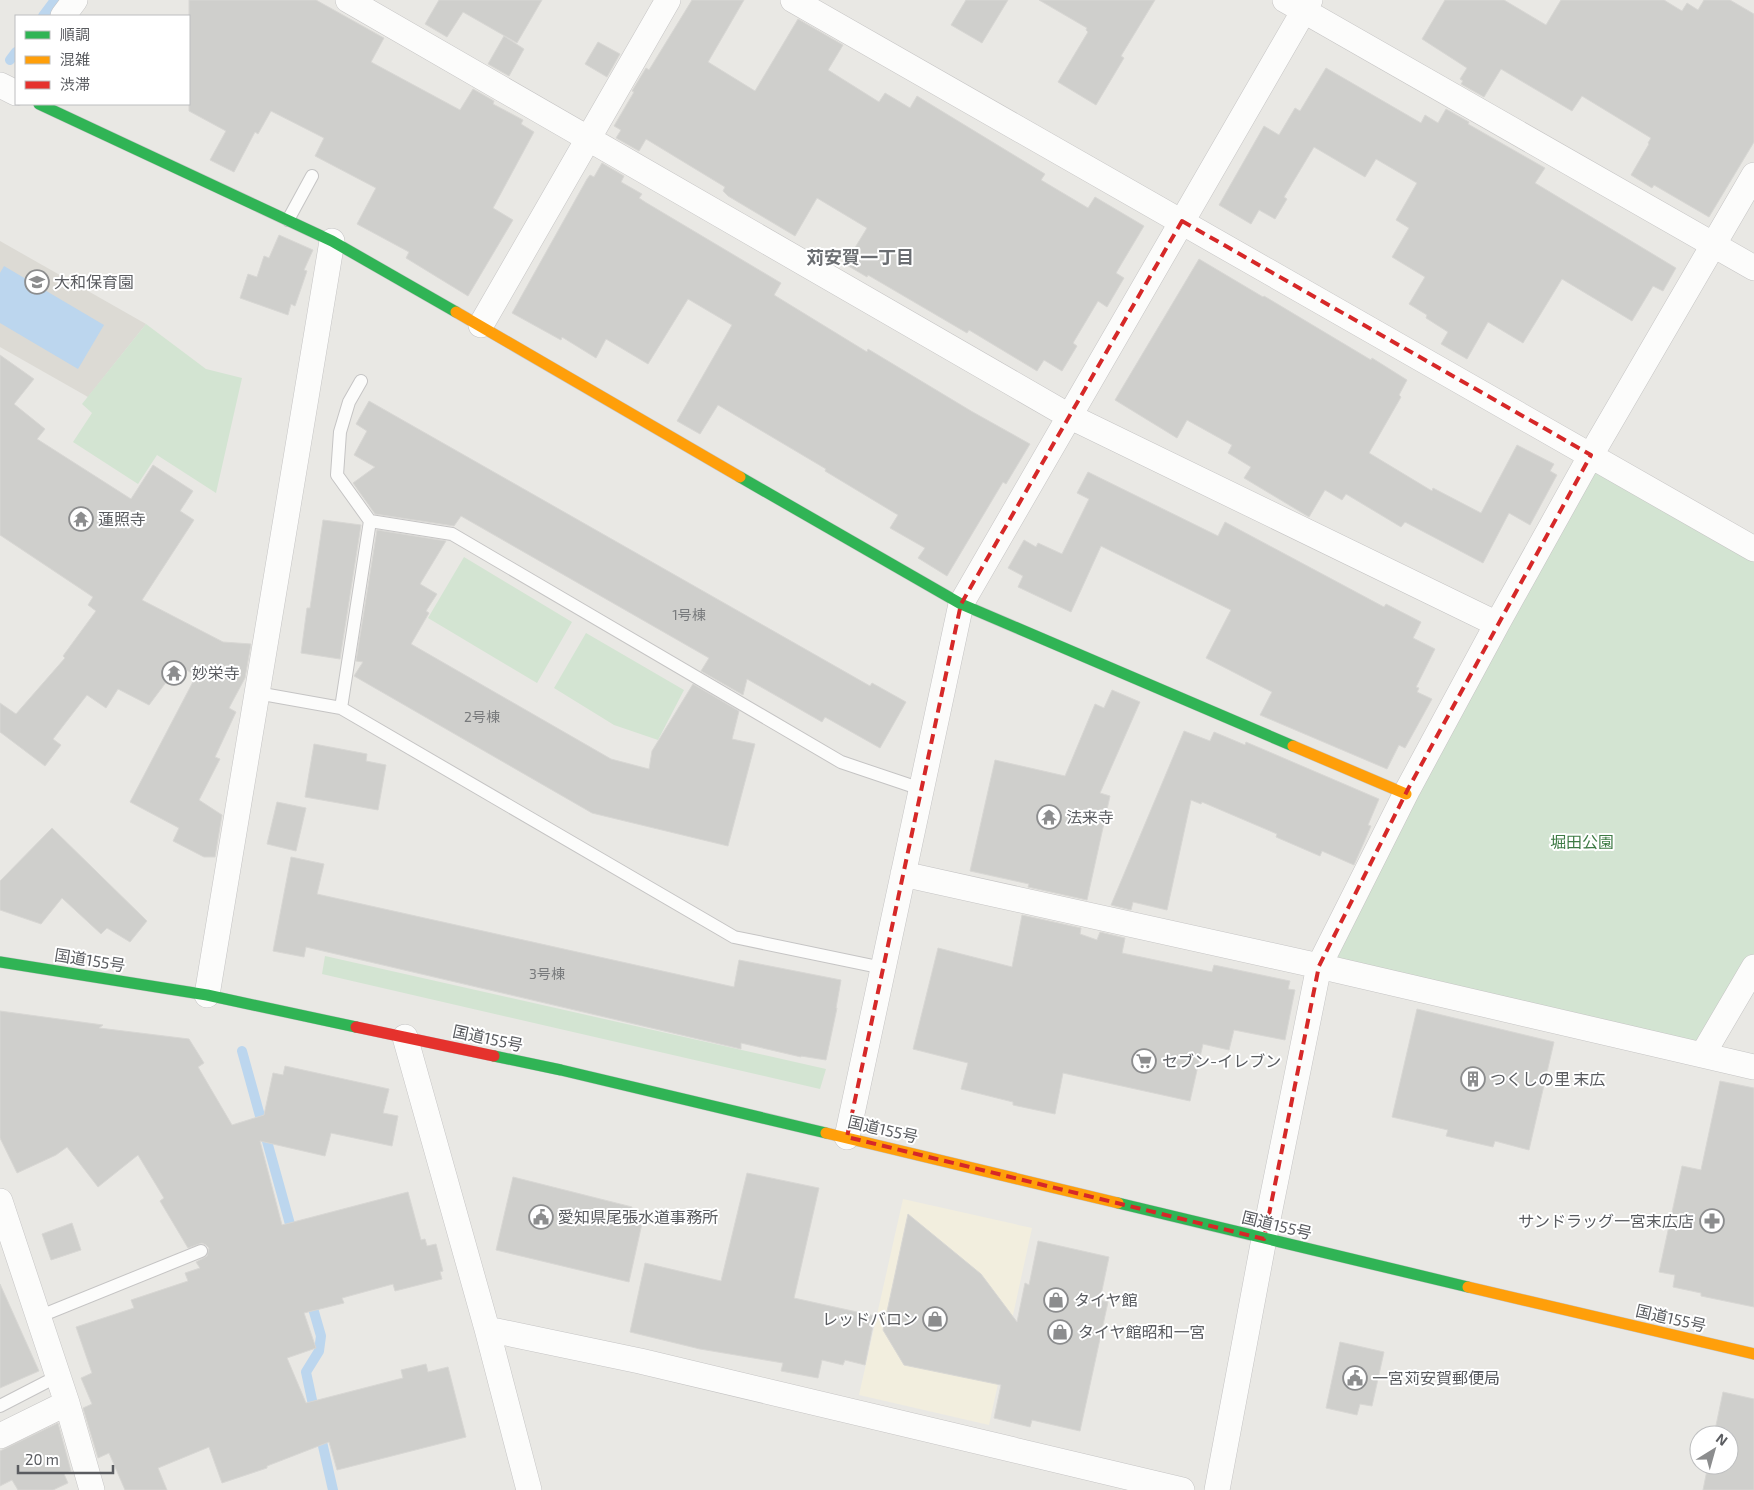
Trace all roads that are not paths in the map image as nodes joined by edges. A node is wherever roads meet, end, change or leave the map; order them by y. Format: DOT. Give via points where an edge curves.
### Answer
graph roads {
  1 [pos="76,0"];
  2 [pos="348,0"];
  3 [pos="668,0"];
  4 [pos="793,0"];
  5 [pos="1300,4"];
  6 [pos="65,15"];
  7 [pos="42,105"];
  8 [pos="588,139"];
  9 [pos="1754,175"];
  10 [pos="312,176"];
  11 [pos="288,220"];
  12 [pos="1182,221"];
  13 [pos="332,241"];
  14 [pos="1714,244"];
  15 [pos="1754,268"];
  16 [pos="480,326"];
  17 [pos="361,381"];
  18 [pos="1069,416"];
  19 [pos="1591,455"];
  20 [pos="370,520"];
  21 [pos="1754,548"];
  22 [pos="961,604"];
  23 [pos="1497,624"];
  24 [pos="257,693"];
  25 [pos="341,708"];
  26 [pos="921,789"];
  27 [pos="1406,794"];
  28 [pos="903,874"];
  29 [pos="4,960"];
  30 [pos="1319,966"];
  31 [pos="1754,967"];
  32 [pos="883,968"];
  33 [pos="207,995"];
  34 [pos="405,1037"];
  35 [pos="1703,1054"];
  36 [pos="1754,1067"];
  37 [pos="847,1138"];
  38 [pos="0,1200"];
  39 [pos="6,1236"];
  40 [pos="1264,1239"];
  41 [pos="201,1251"];
  42 [pos="38,1317"];
  43 [pos="486,1329"];
  44 [pos="1754,1354"];
  45 [pos="58,1376"];
  46 [pos="67,1402"];
  47 [pos="0,1406"];
  48 [pos="0,1436"];
  49 [pos="92,1490"];
  50 [pos="529,1490"];
  51 [pos="1182,1490"];
  52 [pos="1217,1490"];
  1 -- 6 [label="street"];
  2 -- 8 [label="street"];
  3 -- 8 [label="street"];
  4 -- 12 [label="street"];
  5 -- 12 [label="street"];
  5 -- 14 [label="street"];
  7 -- 11 [label="main road"];
  8 -- 16 [label="street"];
  8 -- 18 [label="street"];
  9 -- 14 [label="street"];
  10 -- 11 [label="lane"];
  11 -- 13 [label="main road"];
  12 -- 18 [label="street"];
  12 -- 19 [label="street"];
  13 -- 16 [label="main road"];
  13 -- 24 [label="street"];
  14 -- 15 [label="street"];
  14 -- 19 [label="street"];
  16 -- 22 [label="main road"];
  17 -- 20 [label="lane" via="349,402 340,432 337,475"];
  18 -- 22 [label="street"];
  18 -- 23 [label="street"];
  19 -- 21 [label="street"];
  19 -- 23 [label="street"];
  20 -- 25 [label="lane"];
  20 -- 26 [label="lane" via="452,534 841,762"];
  22 -- 26 [label="street"];
  22 -- 27 [label="main road"];
  23 -- 27 [label="street"];
  24 -- 25 [label="lane"];
  24 -- 33 [label="street"];
  25 -- 32 [label="lane" via="734,937"];
  26 -- 28 [label="street"];
  27 -- 30 [label="street"];
  28 -- 30 [label="street"];
  28 -- 32 [label="street"];
  29 -- 33 [label="main road, 国道155号"];
  30 -- 35 [label="street"];
  30 -- 40 [label="street"];
  31 -- 35 [label="street"];
  32 -- 37 [label="street"];
  33 -- 34 [label="main road, 国道155号"];
  34 -- 37 [label="main road, 国道155号" via="562,1070"];
  34 -- 43 [label="street"];
  35 -- 36 [label="street"];
  37 -- 40 [label="main road, 国道155号"];
  38 -- 39 [label="street"];
  39 -- 42 [label="street"];
  40 -- 44 [label="main road, 国道155号"];
  40 -- 52 [label="street"];
  41 -- 42 [label="lane"];
  42 -- 45 [label="street"];
  43 -- 50 [label="street"];
  43 -- 51 [label="street" via="640,1361"];
  45 -- 46 [label="street"];
  45 -- 47 [label="lane"];
  46 -- 48 [label="street"];
  46 -- 49 [label="street"];
}
